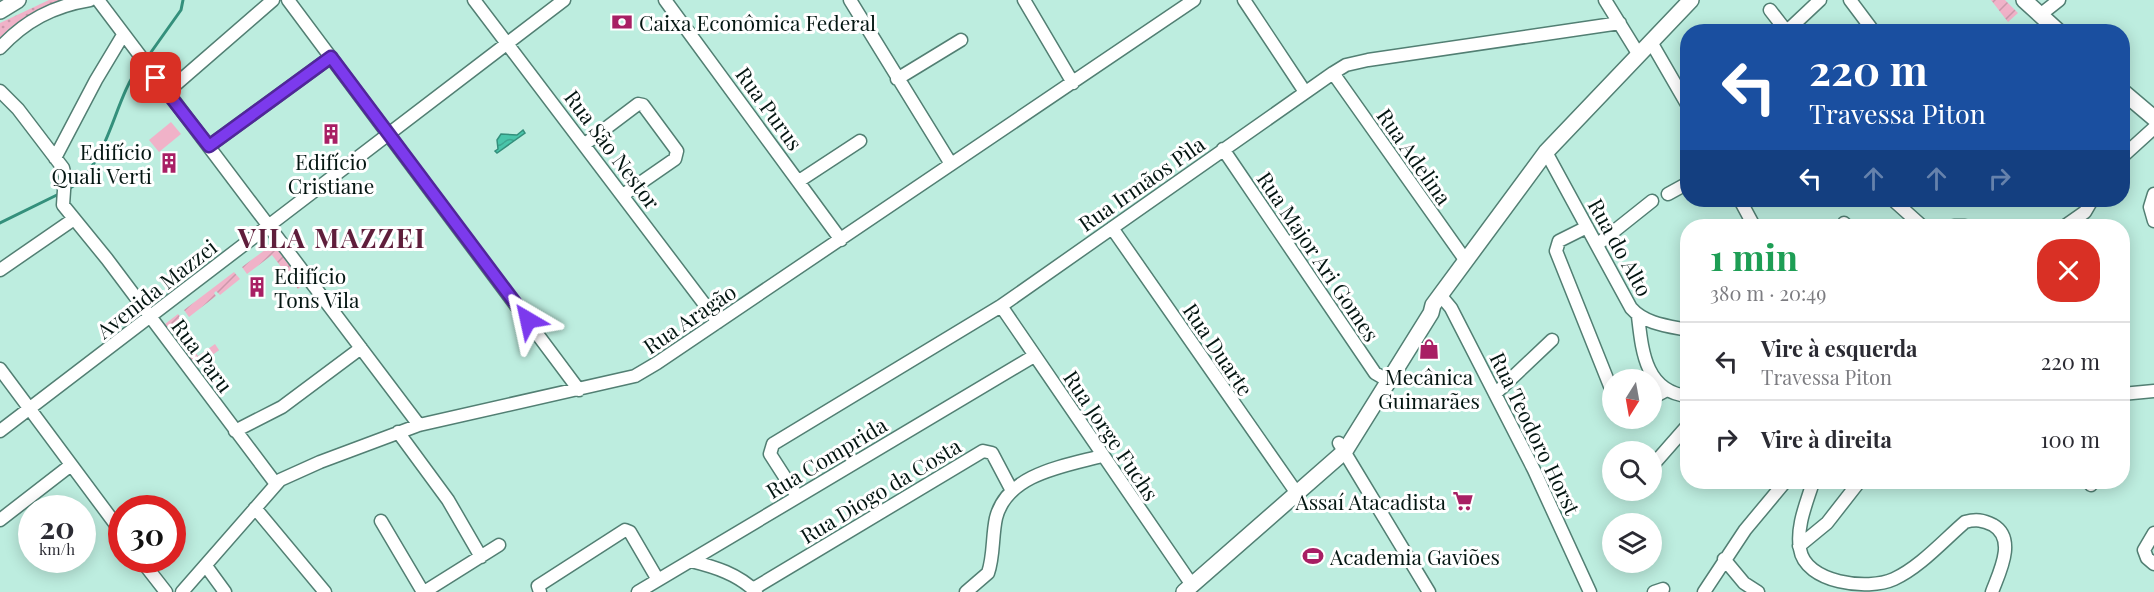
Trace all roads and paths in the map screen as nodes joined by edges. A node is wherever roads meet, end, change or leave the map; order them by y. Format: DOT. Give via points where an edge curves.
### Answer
graph roads {
  1 [pos="18,0"];
  2 [pos="90,0"];
  3 [pos="98,0"];
  4 [pos="273,0"];
  5 [pos="288,0"];
  6 [pos="474,0"];
  7 [pos="564,0"];
  8 [pos="665,0"];
  9 [pos="850,0"];
  10 [pos="1024,0"];
  11 [pos="1194,0"];
  12 [pos="1244,0"];
  13 [pos="1605,0"];
  14 [pos="1691,0"];
  15 [pos="1820,0"];
  16 [pos="1850,0"];
  17 [pos="2024,0"];
  18 [pos="2059,0"];
  19 [pos="1770,10"];
  20 [pos="0,11"];
  21 [pos="2040,15"];
  22 [pos="1620,23"];
  23 [pos="1781,24"];
  24 [pos="1794,24"];
  25 [pos="1868,24"];
  26 [pos="2050,24"];
  27 [pos="123,35"];
  28 [pos="961,40"];
  29 [pos="1651,42"];
  30 [pos="508,43"];
  31 [pos="0,48"];
  32 [pos="1639,55"];
  33 [pos="331,57"];
  34 [pos="1333,73"];
  35 [pos="897,79"];
  36 [pos="1073,83"];
  37 [pos="0,91"];
  38 [pos="167,92"];
  39 [pos="1305,92"];
  40 [pos="1680,92"];
  41 [pos="2130,98"];
  42 [pos="2154,118"];
  43 [pos="2154,128"];
  44 [pos="388,134"];
  45 [pos="860,141"];
  46 [pos="585,144"];
  47 [pos="209,146"];
  48 [pos="1223,149"];
  49 [pos="2130,150"];
  50 [pos="1545,152"];
  51 [pos="55,158"];
  52 [pos="951,164"];
  53 [pos="799,181"];
  54 [pos="1680,187"];
  55 [pos="1668,194"];
  56 [pos="2154,194"];
  57 [pos="623,195"];
  58 [pos="1652,201"];
  59 [pos="1901,207"];
  60 [pos="2088,207"];
  61 [pos="74,219"];
  62 [pos="1914,219"];
  63 [pos="2075,219"];
  64 [pos="2154,221"];
  65 [pos="270,224"];
  66 [pos="1587,227"];
  67 [pos="1112,228"];
  68 [pos="841,240"];
  69 [pos="1598,244"];
  70 [pos="1466,261"];
  71 [pos="0,270"];
  72 [pos="1437,300"];
  73 [pos="1001,306"];
  74 [pos="1638,316"];
  75 [pos="150,317"];
  76 [pos="718,322"];
  77 [pos="1680,328"];
  78 [pos="1552,340"];
  79 [pos="362,348"];
  80 [pos="1034,356"];
  81 [pos="0,369"];
  82 [pos="1603,369"];
  83 [pos="1383,378"];
  84 [pos="579,390"];
  85 [pos="1667,390"];
  86 [pos="2154,391"];
  87 [pos="1662,393"];
  88 [pos="2130,393"];
  89 [pos="1495,394"];
  90 [pos="1680,394"];
  91 [pos="30,409"];
  92 [pos="419,425"];
  93 [pos="0,431"];
  94 [pos="235,431"];
  95 [pos="398,432"];
  96 [pos="1680,434"];
  97 [pos="1342,447"];
  98 [pos="1662,455"];
  99 [pos="1102,456"];
  100 [pos="71,465"];
  101 [pos="276,484"];
  102 [pos="1011,489"];
  103 [pos="1779,489"];
  104 [pos="1811,489"];
  105 [pos="1854,489"];
  106 [pos="1296,492"];
  107 [pos="796,496"];
  108 [pos="255,508"];
  109 [pos="108,514"];
  110 [pos="0,520"];
  111 [pos="381,521"];
  112 [pos="2154,533"];
  113 [pos="499,545"];
  114 [pos="1799,546"];
  115 [pos="481,557"];
  116 [pos="1724,559"];
  117 [pos="691,561"];
  118 [pos="2154,564"];
  119 [pos="206,566"];
  120 [pos="151,573"];
  121 [pos="658,580"];
  122 [pos="1188,589"];
  123 [pos="754,591"];
  124 [pos="166,592"];
  125 [pos="182,592"];
  126 [pos="225,592"];
  127 [pos="325,592"];
  128 [pos="423,592"];
  129 [pos="540,592"];
  130 [pos="638,592"];
  131 [pos="966,592"];
  132 [pos="1429,592"];
  133 [pos="1590,592"];
  134 [pos="1704,592"];
  135 [pos="1758,592"];
  136 [pos="1992,592"];
  1 -- 20 [label="main road"];
  2 -- 31 [label="street" via="35,18"];
  3 -- 27 [label="street"];
  4 -- 38 [label="street"];
  5 -- 33 [label="street"];
  6 -- 30 [label="street, Rua São Nestor"];
  7 -- 30 [label="street, Avenida Mazzei"];
  8 -- 53 [label="street, Rua Purus"];
  9 -- 35 [label="street"];
  10 -- 36 [label="street"];
  11 -- 36 [label="street, Rua Aragão"];
  12 -- 39 [label="street"];
  13 -- 22 [label="street"];
  14 -- 29 [label="main road"];
  15 -- 24 [label="street"];
  16 -- 25 [label="street"];
  17 -- 21 [label="main road"];
  18 -- 21 [label="street"];
  19 -- 23 [label="street"];
  21 -- 26 [label="main road"];
  22 -- 32 [label="street"];
  22 -- 34 [label="street, Rua Irmãos Pìla" via="1368,60"];
  27 -- 38 [label="street"];
  27 -- 51 [label="street"];
  28 -- 35 [label="street"];
  29 -- 32 [label="main road"];
  29 -- 40 [label="street"];
  30 -- 44 [label="street, Avenida Mazzei"];
  30 -- 46 [label="street, Rua São Nestor"];
  32 -- 50 [label="main road"];
  33 -- 44 [label="street"];
  33 -- 47 [label="street"];
  34 -- 39 [label="street, Rua Irmãos Pìla"];
  34 -- 70 [label="street, Rua Adelina"];
  35 -- 52 [label="street"];
  36 -- 52 [label="street, Rua Aragão"];
  37 -- 51 [label="street, Rua Paru"];
  38 -- 47 [label="street"];
  39 -- 48 [label="street, Rua Irmãos Pìla"];
  41 -- 42 [label="main road"];
  43 -- 49 [label="street"];
  44 -- 65 [label="street, Avenida Mazzei"];
  44 -- 84 [label="street"];
  45 -- 53 [label="street"];
  46 -- 57 [label="street, Rua São Nestor"];
  46 -- 57 [label="street" via="638,104 643,105 677,155"];
  47 -- 65 [label="street"];
  48 -- 67 [label="street, Rua Irmãos Pìla"];
  48 -- 83 [label="street, Rua Major Ari Gomes" via="1375,373"];
  50 -- 66 [label="street, Rua do Alto"];
  50 -- 70 [label="main road"];
  51 -- 61 [label="street, Rua Paru" via="65,173 63,205"];
  52 -- 68 [label="street, Rua Aragão"];
  53 -- 68 [label="street, Rua Purus"];
  54 -- 55 [label="street"];
  56 -- 64 [label="street" via="2150,207"];
  57 -- 76 [label="street, Rua São Nestor"];
  58 -- 69 [label="street"];
  59 -- 62 [label="street"];
  60 -- 63 [label="street"];
  61 -- 71 [label="street"];
  61 -- 75 [label="street, Rua Paru"];
  65 -- 75 [label="street, Avenida Mazzei"];
  65 -- 79 [label="street"];
  66 -- 69 [label="street, Rua do Alto"];
  66 -- 82 [label="street" via="1559,241 1556,250"];
  67 -- 73 [label="street, Rua Irmãos Pìla"];
  67 -- 106 [label="street, Rua Duarte"];
  68 -- 76 [label="street, Rua Aragão"];
  69 -- 74 [label="street, Rua do Alto"];
  70 -- 72 [label="main road"];
  72 -- 83 [label="main road" via="1424,309"];
  72 -- 89 [label="street, Rua Teodoro Horst" via="1451,308"];
  73 -- 80 [label="street, Rua Jorge Fuchs"];
  73 -- 107 [label="street, Rua Irmãos Pìla" via="773,444 770,454"];
  74 -- 77 [label="street, Rua do Alto"];
  74 -- 85 [label="street" via="1646,365 1653,378"];
  75 -- 91 [label="street, Avenida Mazzei"];
  75 -- 94 [label="street, Rua Paru"];
  76 -- 84 [label="street, Rua Aragão" via="635,376"];
  78 -- 89 [label="street"];
  79 -- 92 [label="street"];
  79 -- 94 [label="street" via="282,407"];
  80 -- 99 [label="street, Rua Jorge Fuchs"];
  80 -- 107 [label="street, Rua Comprida"];
  81 -- 91 [label="street"];
  83 -- 97 [label="main road"];
  84 -- 92 [label="street, Rua Aragão"];
  85 -- 87 [label="street"];
  85 -- 90 [label="street"];
  86 -- 88 [label="street"];
  89 -- 133 [label="street, Rua Teodoro Horst"];
  91 -- 93 [label="street, Avenida Mazzei"];
  91 -- 100 [label="street"];
  92 -- 95 [label="street, Rua Aragão"];
  94 -- 101 [label="street, Rua Paru"];
  95 -- 101 [label="street, Rua Aragão"];
  95 -- 115 [label="street" via="448,500"];
  96 -- 98 [label="street"];
  97 -- 106 [label="main road" via="1297,486"];
  97 -- 132 [label="street"];
  99 -- 102 [label="street" via="1058,467"];
  99 -- 122 [label="street, Rua Jorge Fuchs"];
  100 -- 109 [label="street"];
  100 -- 110 [label="street"];
  101 -- 108 [label="street, Rua Aragão"];
  102 -- 123 [label="street, Rua Diogo da Costa" via="992,453 983,451"];
  102 -- 131 [label="street" via="997,514 988,573"];
  103 -- 116 [label="street"];
  104 -- 114 [label="street"];
  105 -- 114 [label="street" via="1827,523"];
  106 -- 122 [label="main road"];
  107 -- 117 [label="street, Rua Comprida"];
  108 -- 119 [label="street, Rua Aragão"];
  108 -- 127 [label="street"];
  111 -- 128 [label="street"];
  112 -- 118 [label="street" via="2144,550"];
  113 -- 115 [label="street"];
  114 -- 136 [label="street" via="1802,556 1820,573 1847,584 1874,585 1895,579 1965,522 1984,520 2004,537 2003,561"];
  115 -- 128 [label="street"];
  116 -- 134 [label="street"];
  116 -- 135 [label="street" via="1744,583"];
  117 -- 121 [label="street, Rua Comprida"];
  117 -- 123 [label="street" via="718,567"];
  119 -- 125 [label="street, Rua Aragão"];
  119 -- 126 [label="street"];
  120 -- 124 [label="street"];
  121 -- 129 [label="street" via="630,532 625,530 538,586"];
  121 -- 130 [label="street, Rua Comprida"];
}
